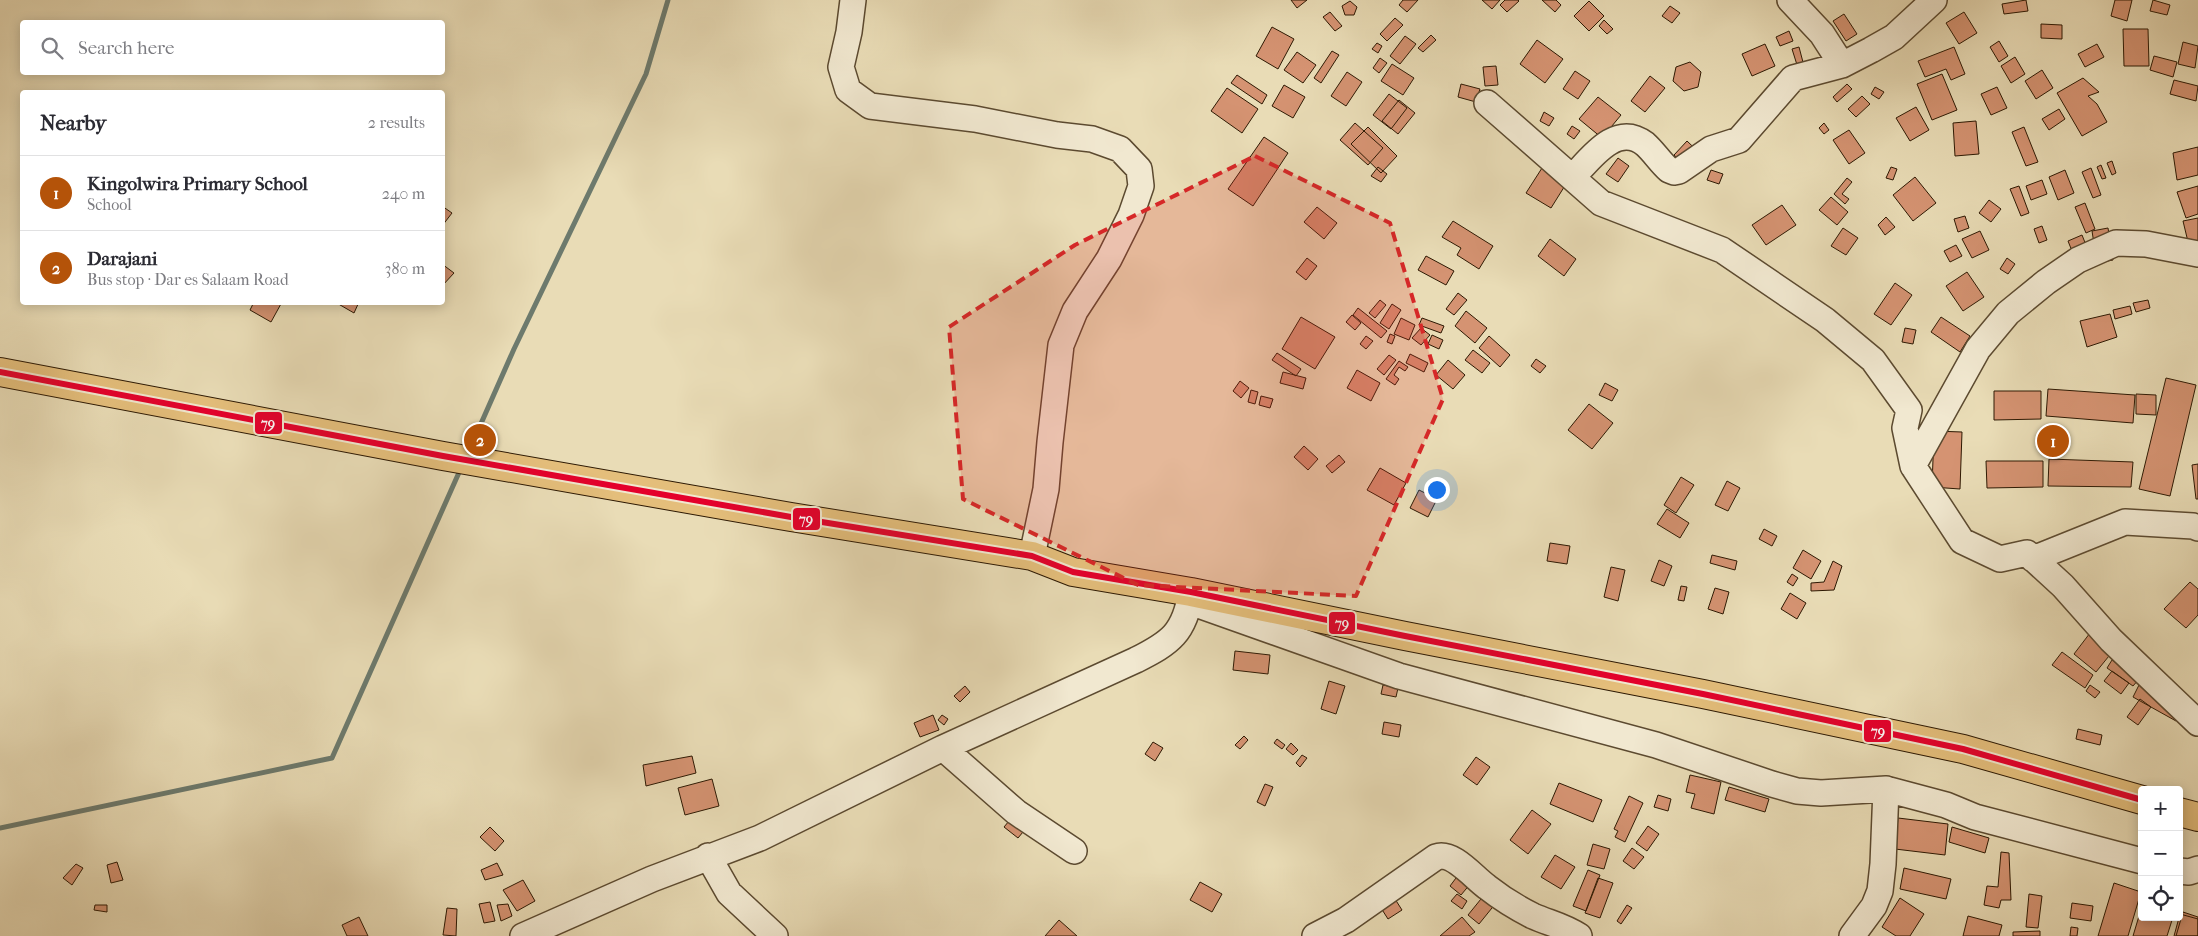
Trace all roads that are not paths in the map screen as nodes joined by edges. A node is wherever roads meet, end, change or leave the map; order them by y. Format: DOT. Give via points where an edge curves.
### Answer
graph roads {
  1 [pos="854,0"];
  2 [pos="1790,0"];
  3 [pos="1931,1"];
  4 [pos="1842,64"];
  5 [pos="1487,103"];
  6 [pos="1573,177"];
  7 [pos="2198,254"];
  8 [pos="0,372"];
  9 [pos="1913,466"];
  10 [pos="2196,526"];
  11 [pos="1032,556"];
  12 [pos="2033,558"];
  13 [pos="1190,597"];
  14 [pos="2198,723"];
  15 [pos="943,748"];
  16 [pos="1886,789"];
  17 [pos="2138,799"];
  18 [pos="2183,813"];
  19 [pos="2198,818"];
  20 [pos="1074,851"];
  21 [pos="708,856"];
  22 [pos="2138,860"];
  23 [pos="2198,869"];
  24 [pos="2183,871"];
  25 [pos="523,936"];
  26 [pos="775,936"];
  27 [pos="1315,936"];
  28 [pos="1579,936"];
  29 [pos="1852,936"];
  1 -- 11 [label="street" via="842,67 848,90 870,106 975,119 1092,139 1120,149 1139,169 1140,186 1131,215 1109,259 1075,311 1061,345 1046,489"];
  2 -- 4 [label="street" via="1822,34"];
  3 -- 4 [label="street" via="1894,37"];
  4 -- 6 [label="street" via="1793,78 1738,140 1711,149 1677,172 1669,170 1643,143 1621,136 1607,144"];
  5 -- 6 [label="street"];
  6 -- 9 [label="street" via="1601,203 1722,250 1844,335 1873,360 1909,410 1905,428"];
  7 -- 9 [label="street" via="2146,244 2116,243 2078,260 2046,282 2008,313 1978,349"];
  8 -- 11 [label="highway" via="443,456"];
  9 -- 12 [label="street" via="1962,541 2000,559 2027,553"];
  10 -- 12 [label="street" via="2125,522"];
  11 -- 13 [label="highway" via="1073,572"];
  12 -- 14 [label="street"];
  13 -- 15 [label="street" via="1175,636 1166,644"];
  13 -- 16 [label="street" via="1399,676 1656,745 1797,791 1821,793"];
  13 -- 17 [label="highway" via="1703,694 1963,750"];
  15 -- 20 [label="street" via="1016,812"];
  15 -- 21 [label="street" via="760,838"];
  16 -- 22 [label="street" via="1946,805 1975,817"];
  16 -- 29 [label="street" via="1880,891 1874,906"];
  18 -- 19 [label="highway"];
  21 -- 25 [label="street"];
  21 -- 26 [label="street" via="729,893"];
  23 -- 24 [label="street"];
  27 -- 28 [label="street" via="1346,920 1436,857 1444,855 1455,859 1511,904 1535,917 1568,928"];
}
